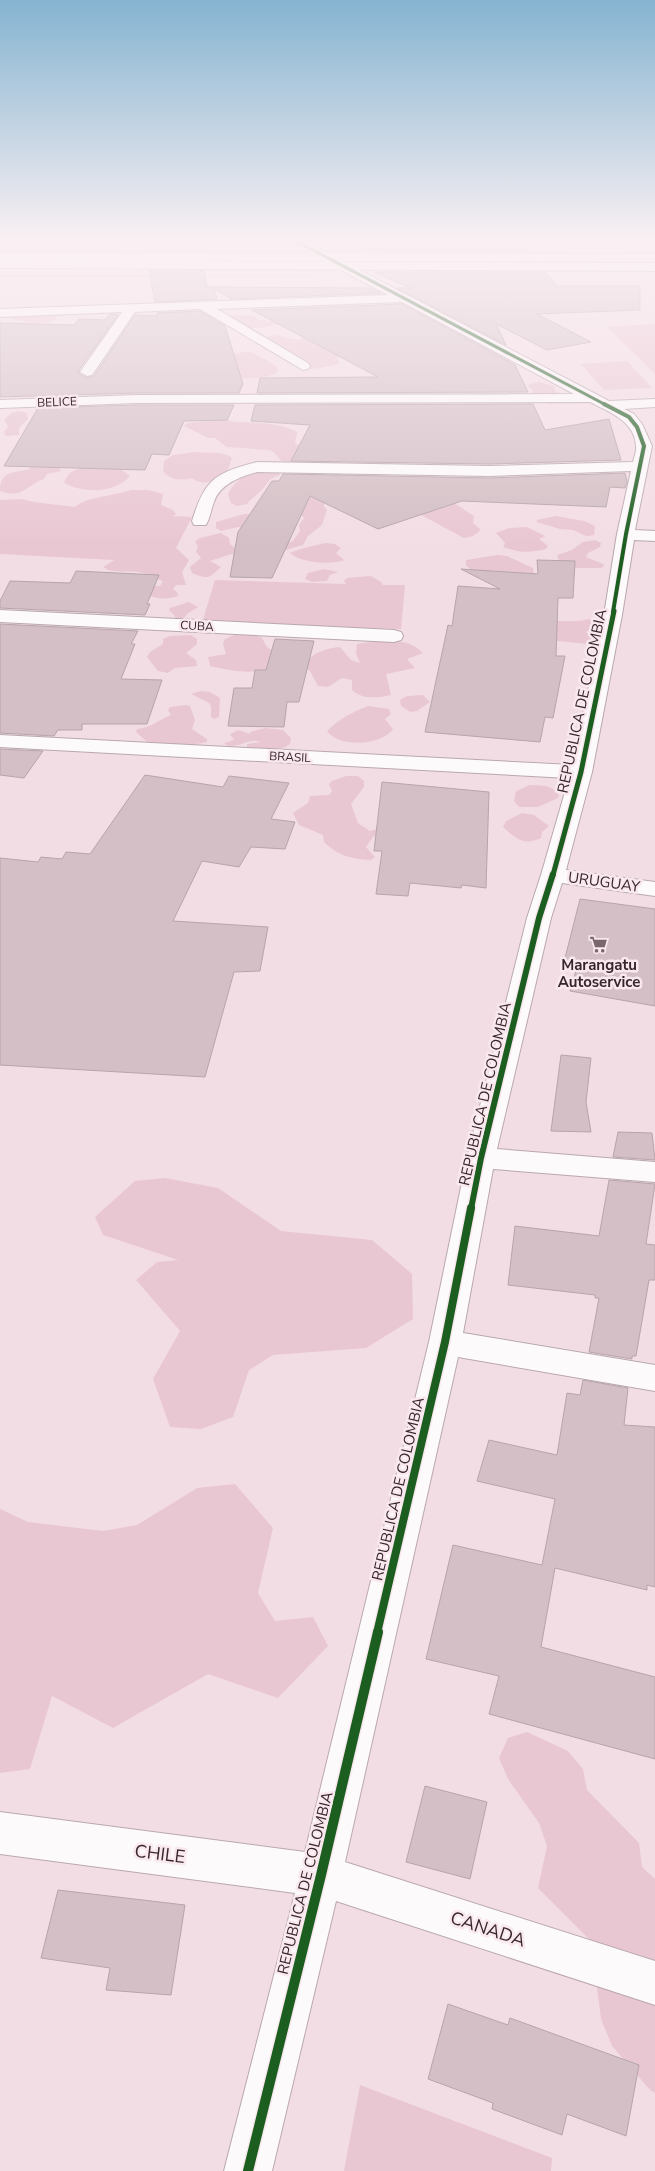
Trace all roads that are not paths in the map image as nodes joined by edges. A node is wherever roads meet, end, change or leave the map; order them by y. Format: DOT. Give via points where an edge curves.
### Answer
graph roads {
  1 [pos="108,342"];
  2 [pos="264,342"];
  3 [pos="487,342"];
  4 [pos="303,366"];
  5 [pos="88,372"];
  6 [pos="601,402"];
  7 [pos="655,403"];
  8 [pos="0,404"];
  9 [pos="641,466"];
  10 [pos="200,521"];
  11 [pos="640,535"];
  12 [pos="0,616"];
  13 [pos="394,636"];
  14 [pos="0,741"];
  15 [pos="581,772"];
  16 [pos="553,875"];
  17 [pos="655,889"];
  18 [pos="481,1158"];
  19 [pos="655,1172"];
  20 [pos="445,1342"];
  21 [pos="655,1378"];
  22 [pos="0,1833"];
  23 [pos="321,1875"];
  24 [pos="655,1983"];
  25 [pos="248,2171"];
  1 -- 5 [label="main road"];
  2 -- 4 [label="main road"];
  3 -- 6 [label="main road, REPUBLICA DE COLOMBIA"];
  6 -- 7 [label="main road, BELICE"];
  6 -- 8 [label="main road, BELICE" via="137,399"];
  6 -- 9 [label="main road, REPUBLICA DE COLOMBIA" via="629,416 637,427 644,446"];
  9 -- 10 [label="main road" via="489,471 257,467 221,482 210,491"];
  9 -- 11 [label="main road, REPUBLICA DE COLOMBIA"];
  11 -- 15 [label="main road, REPUBLICA DE COLOMBIA" via="613,615"];
  12 -- 13 [label="main road, CUBA"];
  14 -- 15 [label="main road, BRASIL"];
  15 -- 16 [label="main road, REPUBLICA DE COLOMBIA"];
  16 -- 17 [label="main road, URUGUAY"];
  16 -- 18 [label="main road, REPUBLICA DE COLOMBIA" via="538,918"];
  18 -- 19 [label="main road"];
  18 -- 20 [label="main road, REPUBLICA DE COLOMBIA"];
  20 -- 21 [label="main road"];
  20 -- 23 [label="main road, REPUBLICA DE COLOMBIA"];
  22 -- 23 [label="main road, CHILE"];
  23 -- 24 [label="main road, CANADA"];
  23 -- 25 [label="main road, REPUBLICA DE COLOMBIA"];
}
